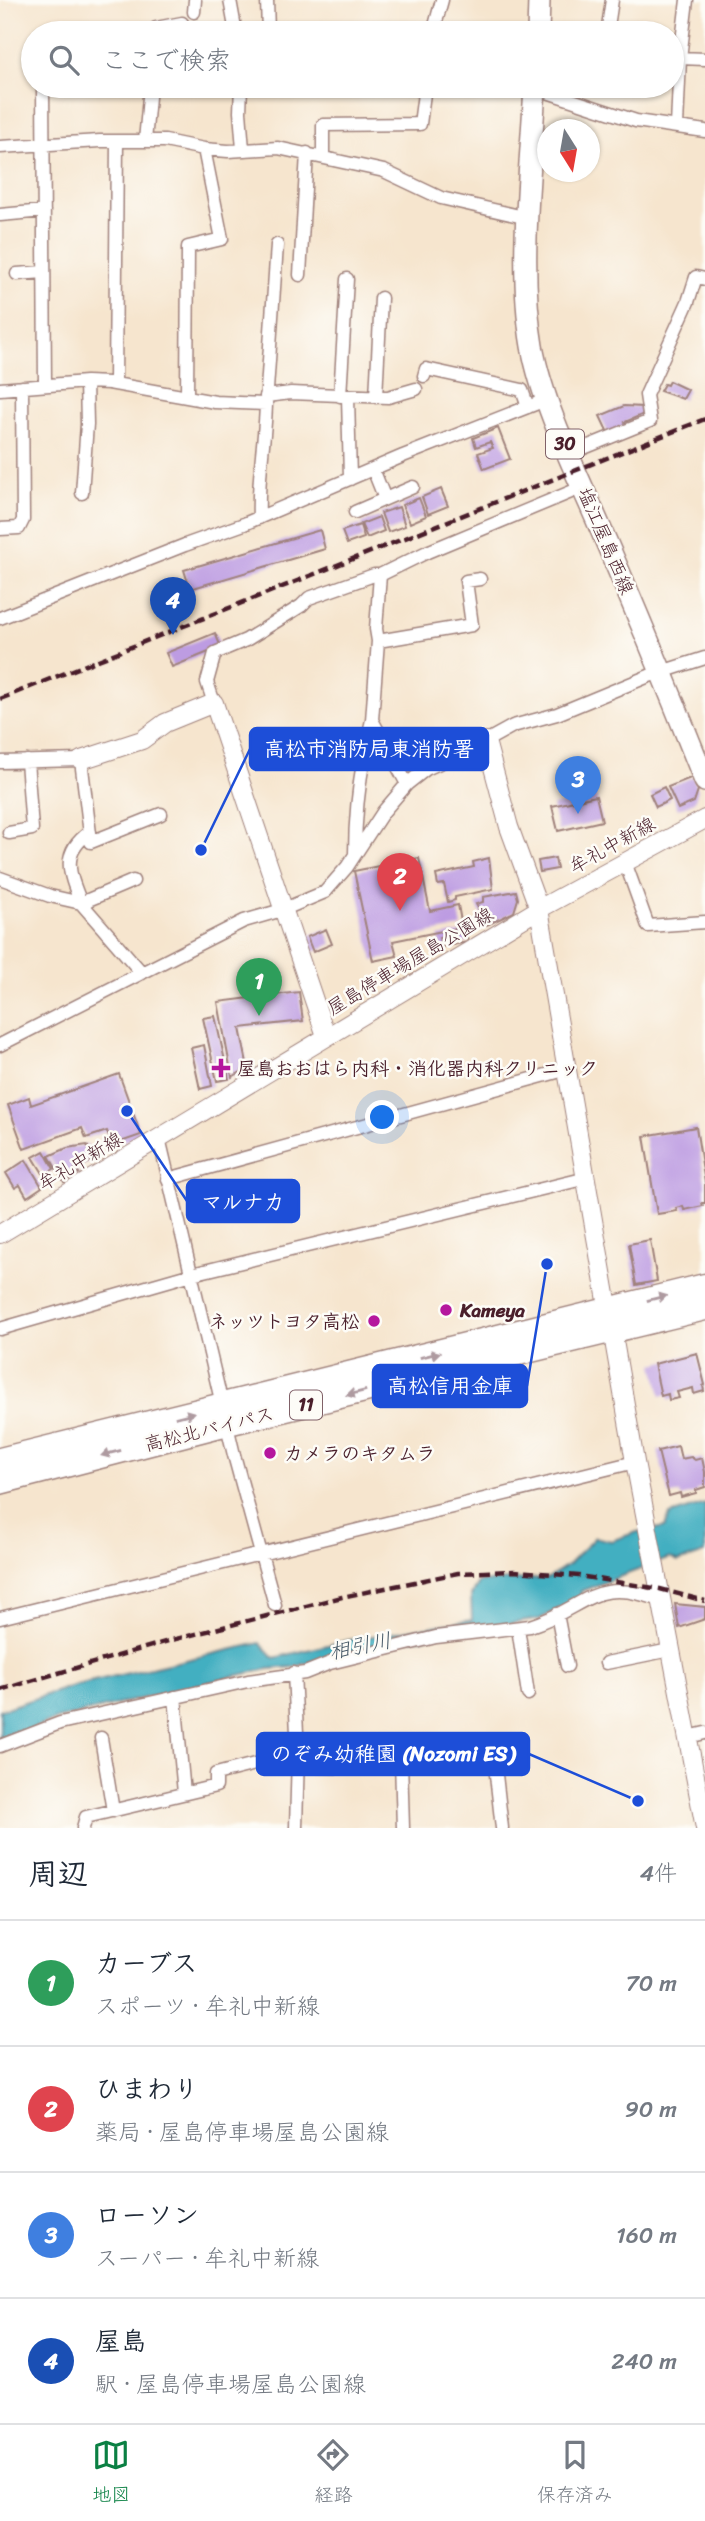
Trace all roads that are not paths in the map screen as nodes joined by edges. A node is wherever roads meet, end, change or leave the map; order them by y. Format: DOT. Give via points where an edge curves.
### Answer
graph roads {
  1 [pos="230,0"];
  2 [pos="267,0"];
  3 [pos="442,0"];
  4 [pos="539,0"];
  5 [pos="612,0"];
  6 [pos="687,0"];
  7 [pos="234,21"];
  8 [pos="268,21"];
  9 [pos="436,21"];
  10 [pos="538,21"];
  11 [pos="609,21"];
  12 [pos="684,25"];
  13 [pos="684,58"];
  14 [pos="705,59"];
  15 [pos="43,98"];
  16 [pos="149,98"];
  17 [pos="241,98"];
  18 [pos="423,98"];
  19 [pos="534,98"];
  20 [pos="568,98"];
  21 [pos="678,98"];
  22 [pos="677,126"];
  23 [pos="705,131"];
  24 [pos="117,141"];
  25 [pos="145,141"];
  26 [pos="43,145"];
  27 [pos="0,147"];
  28 [pos="204,149"];
  29 [pos="243,149"];
  30 [pos="307,153"];
  31 [pos="323,157"];
  32 [pos="44,211"];
  33 [pos="0,215"];
  34 [pos="528,218"];
  35 [pos="277,245"];
  36 [pos="44,272"];
  37 [pos="17,274"];
  38 [pos="300,275"];
  39 [pos="347,279"];
  40 [pos="705,279"];
  41 [pos="381,298"];
  42 [pos="424,376"];
  43 [pos="86,382"];
  44 [pos="116,384"];
  45 [pos="44,385"];
  46 [pos="22,387"];
  47 [pos="0,389"];
  48 [pos="416,389"];
  49 [pos="344,396"];
  50 [pos="187,397"];
  51 [pos="376,397"];
  52 [pos="266,400"];
  53 [pos="538,403"];
  54 [pos="569,454"];
  55 [pos="373,469"];
  56 [pos="350,479"];
  57 [pos="413,487"];
  58 [pos="583,487"];
  59 [pos="82,494"];
  60 [pos="385,499"];
  61 [pos="355,512"];
  62 [pos="259,518"];
  63 [pos="0,529"];
  64 [pos="380,575"];
  65 [pos="480,579"];
  66 [pos="0,618"];
  67 [pos="378,641"];
  68 [pos="705,658"];
  69 [pos="662,672"];
  70 [pos="214,703"];
  71 [pos="372,720"];
  72 [pos="486,741"];
  73 [pos="81,760"];
  74 [pos="27,761"];
  75 [pos="0,762"];
  76 [pos="705,781"];
  77 [pos="407,784"];
  78 [pos="161,814"];
  79 [pos="705,818"];
  80 [pos="90,832"];
  81 [pos="9,833"];
  82 [pos="355,854"];
  83 [pos="625,862"];
  84 [pos="0,878"];
  85 [pos="133,881"];
  86 [pos="81,903"];
  87 [pos="539,909"];
  88 [pos="282,910"];
  89 [pos="705,922"];
  90 [pos="142,973"];
  91 [pos="326,1036"];
  92 [pos="0,1045"];
  93 [pos="568,1069"];
  94 [pos="159,1138"];
  95 [pos="587,1178"];
  96 [pos="168,1179"];
  97 [pos="0,1234"];
  98 [pos="192,1274"];
  99 [pos="705,1286"];
  100 [pos="705,1308"];
  101 [pos="611,1320"];
  102 [pos="0,1329"];
  103 [pos="226,1414"];
  104 [pos="0,1460"];
  105 [pos="635,1462"];
  106 [pos="0,1482"];
  107 [pos="261,1554"];
  108 [pos="663,1601"];
  109 [pos="275,1605"];
  110 [pos="557,1614"];
  111 [pos="0,1618"];
  112 [pos="518,1628"];
  113 [pos="670,1650"];
  114 [pos="606,1662"];
  115 [pos="567,1666"];
  116 [pos="294,1673"];
  117 [pos="528,1693"];
  118 [pos="175,1698"];
  119 [pos="696,1735"];
  120 [pos="101,1738"];
  121 [pos="0,1746"];
  122 [pos="298,1759"];
  123 [pos="367,1768"];
  124 [pos="184,1793"];
  125 [pos="113,1811"];
  126 [pos="83,1828"];
  127 [pos="296,1828"];
  128 [pos="403,1828"];
  129 [pos="502,1828"];
  130 [pos="705,1828"];
  1 -- 7 [label="street"];
  2 -- 8 [label="street"];
  3 -- 9 [label="street"];
  4 -- 10 [label="main road"];
  5 -- 11 [label="street"];
  6 -- 12 [label="street"];
  13 -- 14 [label="street"];
  15 -- 26 [label="street"];
  16 -- 25 [label="street"];
  17 -- 29 [label="street"];
  18 -- 31 [label="street" via="420,124 323,125"];
  19 -- 34 [label="main road, 塩江屋島西線 / 30"];
  20 -- 22 [label="street" via="636,121"];
  21 -- 22 [label="street"];
  22 -- 23 [label="street"];
  24 -- 25 [label="street"];
  24 -- 26 [label="street"];
  24 -- 44 [label="street"];
  25 -- 28 [label="street"];
  26 -- 27 [label="street"];
  26 -- 32 [label="street"];
  28 -- 29 [label="street"];
  28 -- 50 [label="street" via="222,239 188,247"];
  29 -- 30 [label="street"];
  30 -- 31 [label="street"];
  30 -- 38 [label="street"];
  31 -- 34 [label="street" via="384,171 441,198"];
  32 -- 33 [label="street"];
  32 -- 36 [label="street"];
  34 -- 53 [label="main road, 塩江屋島西線 / 30" via="529,326"];
  35 -- 52 [label="street"];
  36 -- 37 [label="street"];
  36 -- 45 [label="street"];
  39 -- 49 [label="street"];
  40 -- 54 [label="street" via="696,277 646,396 650,421"];
  41 -- 51 [label="street"];
  42 -- 53 [label="street" via="426,369 522,390"];
  43 -- 44 [label="street"];
  43 -- 45 [label="street"];
  43 -- 59 [label="street"];
  44 -- 50 [label="street"];
  45 -- 46 [label="street"];
  46 -- 47 [label="street"];
  46 -- 63 [label="street" via="23,520 19,528"];
  48 -- 51 [label="street"];
  49 -- 51 [label="street"];
  49 -- 52 [label="street" via="291,393"];
  49 -- 56 [label="street"];
  50 -- 52 [label="street" via="215,402"];
  52 -- 62 [label="street"];
  53 -- 54 [label="main road, 塩江屋島西線 / 30"];
  53 -- 55 [label="street"];
  54 -- 58 [label="main road, 塩江屋島西線 / 30"];
  55 -- 56 [label="street"];
  55 -- 60 [label="street"];
  56 -- 62 [label="street"];
  57 -- 60 [label="street"];
  58 -- 64 [label="street"];
  58 -- 69 [label="main road, 塩江屋島西線 / 30"];
  60 -- 61 [label="street"];
  62 -- 66 [label="street"];
  64 -- 67 [label="street"];
  64 -- 70 [label="street" via="309,598 246,640 215,653 207,682"];
  65 -- 67 [label="street" via="466,581 472,625"];
  67 -- 71 [label="street"];
  68 -- 69 [label="street"];
  69 -- 72 [label="street" via="557,714 513,726"];
  69 -- 76 [label="main road, 塩江屋島西線 / 30"];
  70 -- 73 [label="main road" via="165,723 142,740"];
  70 -- 88 [label="main road, 屋島停車場屋島公園線"];
  71 -- 77 [label="street"];
  71 -- 82 [label="street" via="360,772"];
  72 -- 77 [label="street" via="426,769"];
  72 -- 87 [label="main road" via="509,827"];
  73 -- 74 [label="street"];
  73 -- 80 [label="street"];
  74 -- 75 [label="street"];
  74 -- 81 [label="street" via="32,830"];
  77 -- 82 [label="street"];
  78 -- 80 [label="street" via="91,842"];
  79 -- 83 [label="main road, 牟礼中新線"];
  80 -- 86 [label="street" via="70,852 69,859"];
  82 -- 88 [label="street" via="326,892"];
  83 -- 87 [label="main road, 牟礼中新線"];
  83 -- 89 [label="street" via="648,926"];
  84 -- 86 [label="street"];
  85 -- 86 [label="street"];
  86 -- 90 [label="street"];
  87 -- 91 [label="main road, 屋島停車場屋島公園線"];
  87 -- 93 [label="main road"];
  88 -- 90 [label="street" via="244,921"];
  88 -- 91 [label="main road, 屋島停車場屋島公園線"];
  90 -- 92 [label="street"];
  91 -- 94 [label="main road, 牟礼中新線"];
  93 -- 95 [label="main road"];
  93 -- 96 [label="street"];
  94 -- 96 [label="street"];
  94 -- 97 [label="main road, 牟礼中新線"];
  95 -- 98 [label="street"];
  95 -- 101 [label="main road"];
  96 -- 98 [label="street"];
  98 -- 102 [label="street"];
  98 -- 103 [label="street"];
  101 -- 99 [label="highway, 高松北バイパス / 11, one-way"];
  100 -- 101 [label="highway, 高松北バイパス / 11"];
  101 -- 103 [label="highway, 高松北バイパス / 11"];
  101 -- 105 [label="main road"];
  104 -- 103 [label="highway, 高松北バイパス / 11, one-way"];
  103 -- 106 [label="highway, 高松北バイパス / 11, one-way"];
  103 -- 107 [label="street"];
  105 -- 107 [label="street"];
  105 -- 108 [label="main road"];
  107 -- 109 [label="street"];
  107 -- 111 [label="street"];
  108 -- 110 [label="street" via="633,1591 603,1591"];
  108 -- 113 [label="main road"];
  110 -- 112 [label="street"];
  110 -- 115 [label="street"];
  112 -- 116 [label="street" via="436,1637"];
  112 -- 117 [label="street"];
  113 -- 114 [label="street"];
  113 -- 119 [label="main road"];
  116 -- 118 [label="street"];
  116 -- 122 [label="street"];
  118 -- 121 [label="street" via="60,1723"];
  118 -- 124 [label="street"];
  119 -- 130 [label="main road"];
  120 -- 125 [label="street"];
  122 -- 123 [label="street"];
  122 -- 124 [label="street" via="216,1774 216,1786"];
  122 -- 127 [label="street"];
  124 -- 125 [label="street"];
  125 -- 126 [label="street" via="86,1818"];
  128 -- 129 [label="street" via="401,1760 493,1748"];
}
